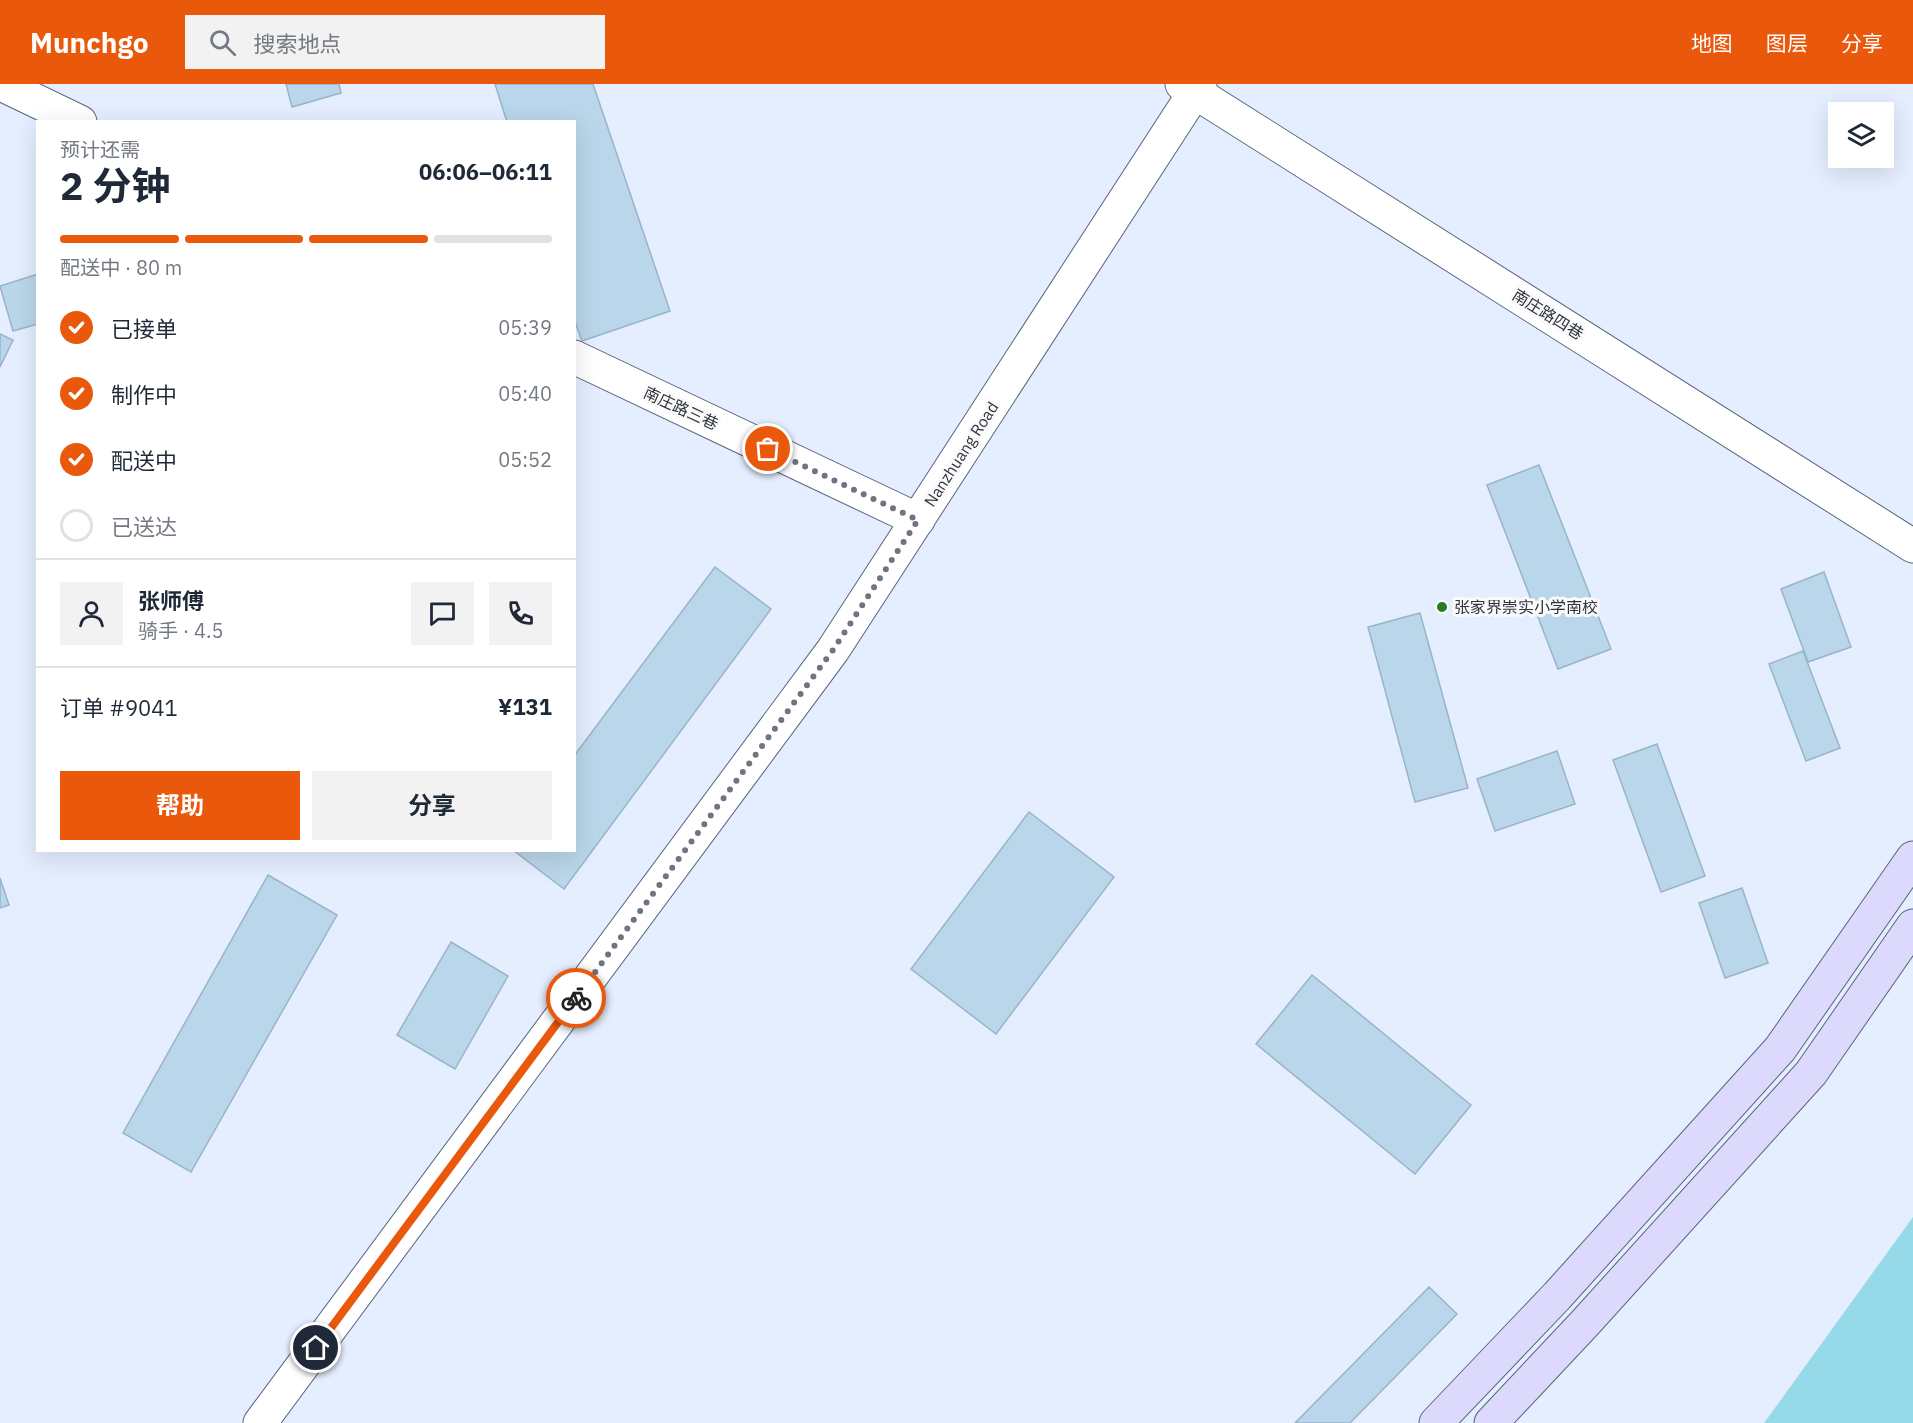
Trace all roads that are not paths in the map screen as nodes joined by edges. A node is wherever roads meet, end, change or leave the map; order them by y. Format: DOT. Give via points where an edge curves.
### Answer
graph roads {
  1 [pos="1,84"];
  2 [pos="1193,86"];
  3 [pos="76,120"];
  4 [pos="576,358"];
  5 [pos="918,520"];
  6 [pos="1913,546"];
  7 [pos="1913,858"];
  8 [pos="1913,926"];
  9 [pos="260,1423"];
  10 [pos="1436,1423"];
  11 [pos="1491,1423"];
  1 -- 3 [label="street"];
  2 -- 5 [label="street, Nanzhuang Road"];
  2 -- 6 [label="street, 南庄路四巷"];
  4 -- 5 [label="street, 南庄路三巷"];
  5 -- 9 [label="street, Nanzhuang Road" via="833,650"];
  7 -- 10 [label="main road" via="1780,1049 1565,1288"];
  8 -- 11 [label="main road" via="1811,1073"];
}
